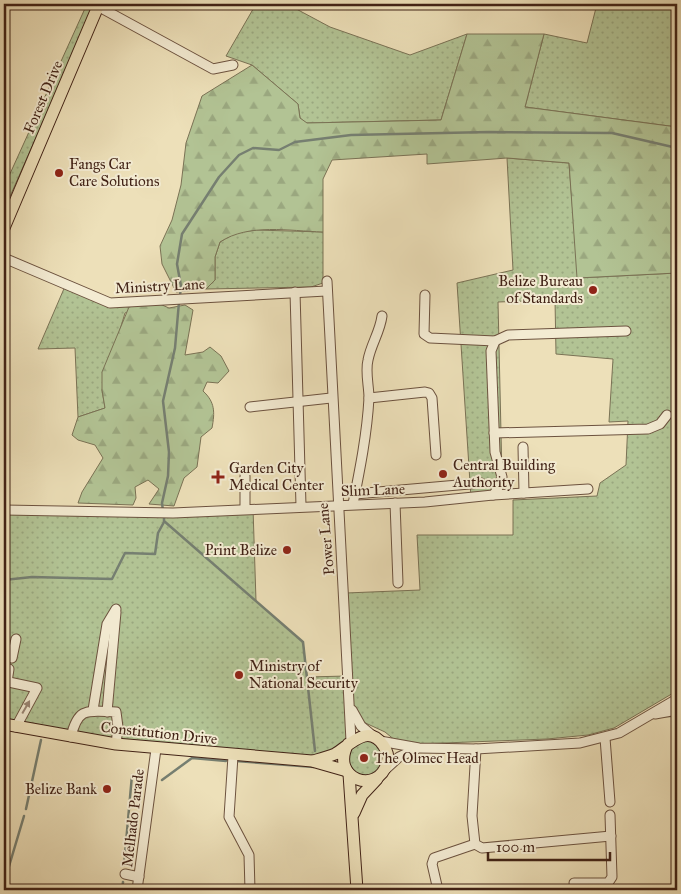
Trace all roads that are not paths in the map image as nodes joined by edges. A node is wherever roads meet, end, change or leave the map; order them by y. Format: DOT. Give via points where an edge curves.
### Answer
graph roads {
  1 [pos="101,7"];
  2 [pos="234,65"];
  3 [pos="4,228"];
  4 [pos="4,258"];
  5 [pos="327,281"];
  6 [pos="326,291"];
  7 [pos="295,292"];
  8 [pos="426,295"];
  9 [pos="382,316"];
  10 [pos="626,331"];
  11 [pos="495,341"];
  12 [pos="331,398"];
  13 [pos="369,398"];
  14 [pos="298,402"];
  15 [pos="250,407"];
  16 [pos="668,416"];
  17 [pos="494,433"];
  18 [pos="523,447"];
  19 [pos="436,455"];
  20 [pos="245,476"];
  21 [pos="481,483"];
  22 [pos="468,484"];
  23 [pos="588,489"];
  24 [pos="402,490"];
  25 [pos="389,491"];
  26 [pos="524,493"];
  27 [pos="355,494"];
  28 [pos="493,495"];
  29 [pos="468,499"];
  30 [pos="395,503"];
  31 [pos="353,504"];
  32 [pos="337,505"];
  33 [pos="301,506"];
  34 [pos="245,509"];
  35 [pos="4,510"];
  36 [pos="398,583"];
  37 [pos="16,639"];
  38 [pos="102,652"];
  39 [pos="112,652"];
  40 [pos="12,658"];
  41 [pos="9,669"];
  42 [pos="99,676"];
  43 [pos="110,676"];
  44 [pos="5,681"];
  45 [pos="677,699"];
  46 [pos="350,705"];
  47 [pos="93,710"];
  48 [pos="677,710"];
  49 [pos="107,712"];
  50 [pos="647,715"];
  51 [pos="7,726"];
  52 [pos="71,737"];
  53 [pos="605,738"];
  54 [pos="377,739"];
  55 [pos="349,743"];
  56 [pos="116,744"];
  57 [pos="419,748"];
  58 [pos="476,748"];
  59 [pos="156,749"];
  60 [pos="233,756"];
  61 [pos="312,761"];
  62 [pos="348,773"];
  63 [pos="382,773"];
  64 [pos="610,802"];
  65 [pos="610,815"];
  66 [pos="353,817"];
  67 [pos="611,836"];
  68 [pos="475,844"];
  69 [pos="125,874"];
  70 [pos="139,877"];
  71 [pos="574,883"];
  72 [pos="138,890"];
  73 [pos="250,890"];
  74 [pos="357,890"];
  75 [pos="438,890"];
  1 -- 2 [label="street" via="214,69"];
  1 -- 3 [label="main road, Forest Drive"];
  4 -- 7 [label="street, Ministry Lane" via="110,303"];
  5 -- 6 [label="street, Power Lane"];
  6 -- 7 [label="street, Ministry Lane"];
  6 -- 12 [label="street, Power Lane"];
  7 -- 14 [label="street"];
  8 -- 11 [label="street" via="424,334 427,336"];
  9 -- 13 [label="street" via="381,328 372,342 368,361"];
  10 -- 11 [label="street" via="508,335"];
  11 -- 17 [label="street" via="491,351"];
  12 -- 14 [label="street"];
  12 -- 32 [label="street, Power Lane"];
  13 -- 19 [label="street" via="429,393"];
  13 -- 27 [label="street"];
  14 -- 15 [label="street"];
  14 -- 33 [label="street"];
  16 -- 17 [label="street" via="648,429"];
  17 -- 28 [label="street" via="502,477"];
  18 -- 26 [label="street"];
  20 -- 34 [label="street"];
  21 -- 22 [label="street"];
  22 -- 24 [label="street"];
  22 -- 29 [label="street"];
  23 -- 26 [label="street, Slim Lane"];
  24 -- 25 [label="street"];
  24 -- 30 [label="street"];
  25 -- 27 [label="street"];
  25 -- 30 [label="street"];
  26 -- 28 [label="street, Slim Lane"];
  27 -- 31 [label="street"];
  28 -- 29 [label="street, Slim Lane"];
  29 -- 30 [label="street, Slim Lane"];
  30 -- 31 [label="street, Slim Lane"];
  30 -- 36 [label="street"];
  31 -- 32 [label="street, Slim Lane"];
  32 -- 33 [label="street, Slim Lane"];
  32 -- 46 [label="street, Power Lane"];
  33 -- 34 [label="street, Slim Lane"];
  34 -- 35 [label="street, Slim Lane" via="169,513"];
  37 -- 40 [label="street"];
  38 -- 39 [label="street"];
  38 -- 39 [label="street" via="107,624 116,609"];
  38 -- 42 [label="street"];
  39 -- 43 [label="street"];
  41 -- 44 [label="street"];
  42 -- 43 [label="street"];
  42 -- 47 [label="street"];
  43 -- 49 [label="street"];
  51 -- 44 [label="street, one-way" via="37,688"];
  45 -- 50 [label="street"];
  46 -- 54 [label="street, Power Lane" via="360,726"];
  46 -- 55 [label="street, Power Lane"];
  47 -- 49 [label="street"];
  47 -- 52 [label="street" via="75,719"];
  48 -- 50 [label="street"];
  49 -- 56 [label="street" via="116,712"];
  50 -- 53 [label="street"];
  51 -- 52 [label="main road, Constitution Drive"];
  52 -- 56 [label="main road, Constitution Drive"];
  53 -- 58 [label="street" via="558,745"];
  53 -- 64 [label="street"];
  54 -- 55 [label="main road" via="360,736"];
  54 -- 57 [label="street"];
  54 -- 63 [label="main road" via="388,755"];
  55 -- 61 [label="main road, Constitution Drive" via="330,756"];
  55 -- 62 [label="main road" via="343,758"];
  56 -- 59 [label="main road, Constitution Drive"];
  57 -- 58 [label="street"];
  57 -- 63 [label="street" via="399,757"];
  58 -- 68 [label="street" via="472,816"];
  59 -- 60 [label="main road, Constitution Drive"];
  59 -- 70 [label="street, Melhado Parade"];
  60 -- 61 [label="main road, Constitution Drive"];
  60 -- 73 [label="street" via="229,817 249,855"];
  61 -- 62 [label="main road, Constitution Drive"];
  62 -- 63 [label="main road" via="367,781"];
  62 -- 66 [label="main road"];
  63 -- 66 [label="main road" via="366,789"];
  65 -- 67 [label="street"];
  66 -- 74 [label="main road"];
  67 -- 68 [label="street" via="482,848"];
  67 -- 71 [label="street" via="612,877 608,882"];
  68 -- 75 [label="street" via="434,858 432,864"];
  69 -- 70 [label="street"];
  70 -- 72 [label="street, Melhado Parade"];
}
